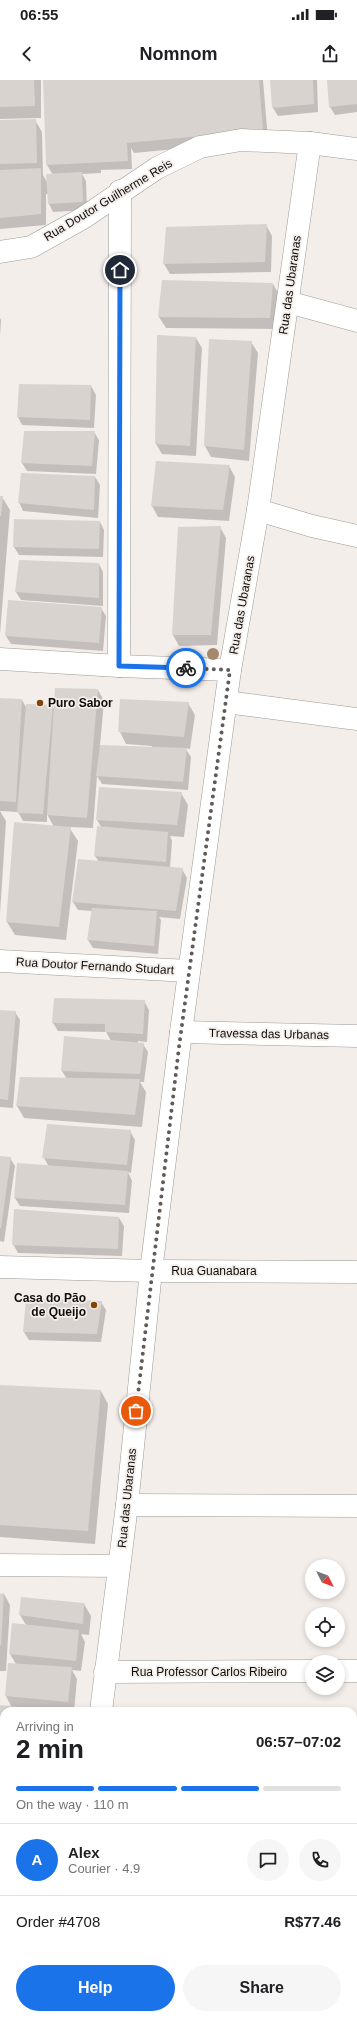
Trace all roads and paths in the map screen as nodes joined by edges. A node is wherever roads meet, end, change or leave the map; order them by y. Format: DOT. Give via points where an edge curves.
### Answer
graph roads {
  1 [pos="310,143"];
  2 [pos="357,149"];
  3 [pos="120,191"];
  4 [pos="0,252"];
  5 [pos="288,302"];
  6 [pos="357,321"];
  7 [pos="258,510"];
  8 [pos="357,536"];
  9 [pos="0,659"];
  10 [pos="119,666"];
  11 [pos="230,670"];
  12 [pos="226,702"];
  13 [pos="357,719"];
  14 [pos="0,961"];
  15 [pos="189,971"];
  16 [pos="181,1032"];
  17 [pos="357,1036"];
  18 [pos="0,1267"];
  19 [pos="151,1271"];
  20 [pos="357,1272"];
  21 [pos="127,1505"];
  22 [pos="357,1506"];
  23 [pos="0,1565"];
  24 [pos="119,1566"];
  25 [pos="305,1671"];
  26 [pos="345,1671"];
  27 [pos="357,1671"];
  28 [pos="105,1672"];
  29 [pos="101,1707"];
  1 -- 2 [label="street, Rua Doutor Guilherme Reis"];
  1 -- 3 [label="street, Rua Doutor Guilherme Reis" via="241,140 200,147 157,168"];
  1 -- 5 [label="street, Rua das Ubaranas"];
  3 -- 4 [label="street, Rua Doutor Guilherme Reis" via="83,218 31,247"];
  3 -- 10 [label="street"];
  5 -- 6 [label="street"];
  5 -- 7 [label="street, Rua das Ubaranas"];
  7 -- 8 [label="street"];
  7 -- 11 [label="street, Rua das Ubaranas"];
  9 -- 10 [label="street"];
  10 -- 11 [label="street"];
  11 -- 12 [label="street, Rua das Ubaranas"];
  12 -- 13 [label="street"];
  12 -- 15 [label="street, Rua das Ubaranas"];
  14 -- 15 [label="street, Rua Doutor Fernando Studart"];
  15 -- 16 [label="street, Rua das Ubaranas"];
  16 -- 17 [label="street, Travessa das Urbanas"];
  16 -- 19 [label="street, Rua das Ubaranas"];
  18 -- 19 [label="street, Rua Guanabara"];
  19 -- 20 [label="street, Rua Guanabara"];
  19 -- 21 [label="street, Rua das Ubaranas"];
  21 -- 22 [label="street"];
  21 -- 24 [label="street, Rua das Ubaranas"];
  23 -- 24 [label="street"];
  24 -- 28 [label="street, Rua das Ubaranas"];
  25 -- 28 [label="street, Rua Professor Carlos Ribeiro"];
  26 -- 27 [label="street"];
  28 -- 29 [label="street, Rua das Ubaranas"];
}
